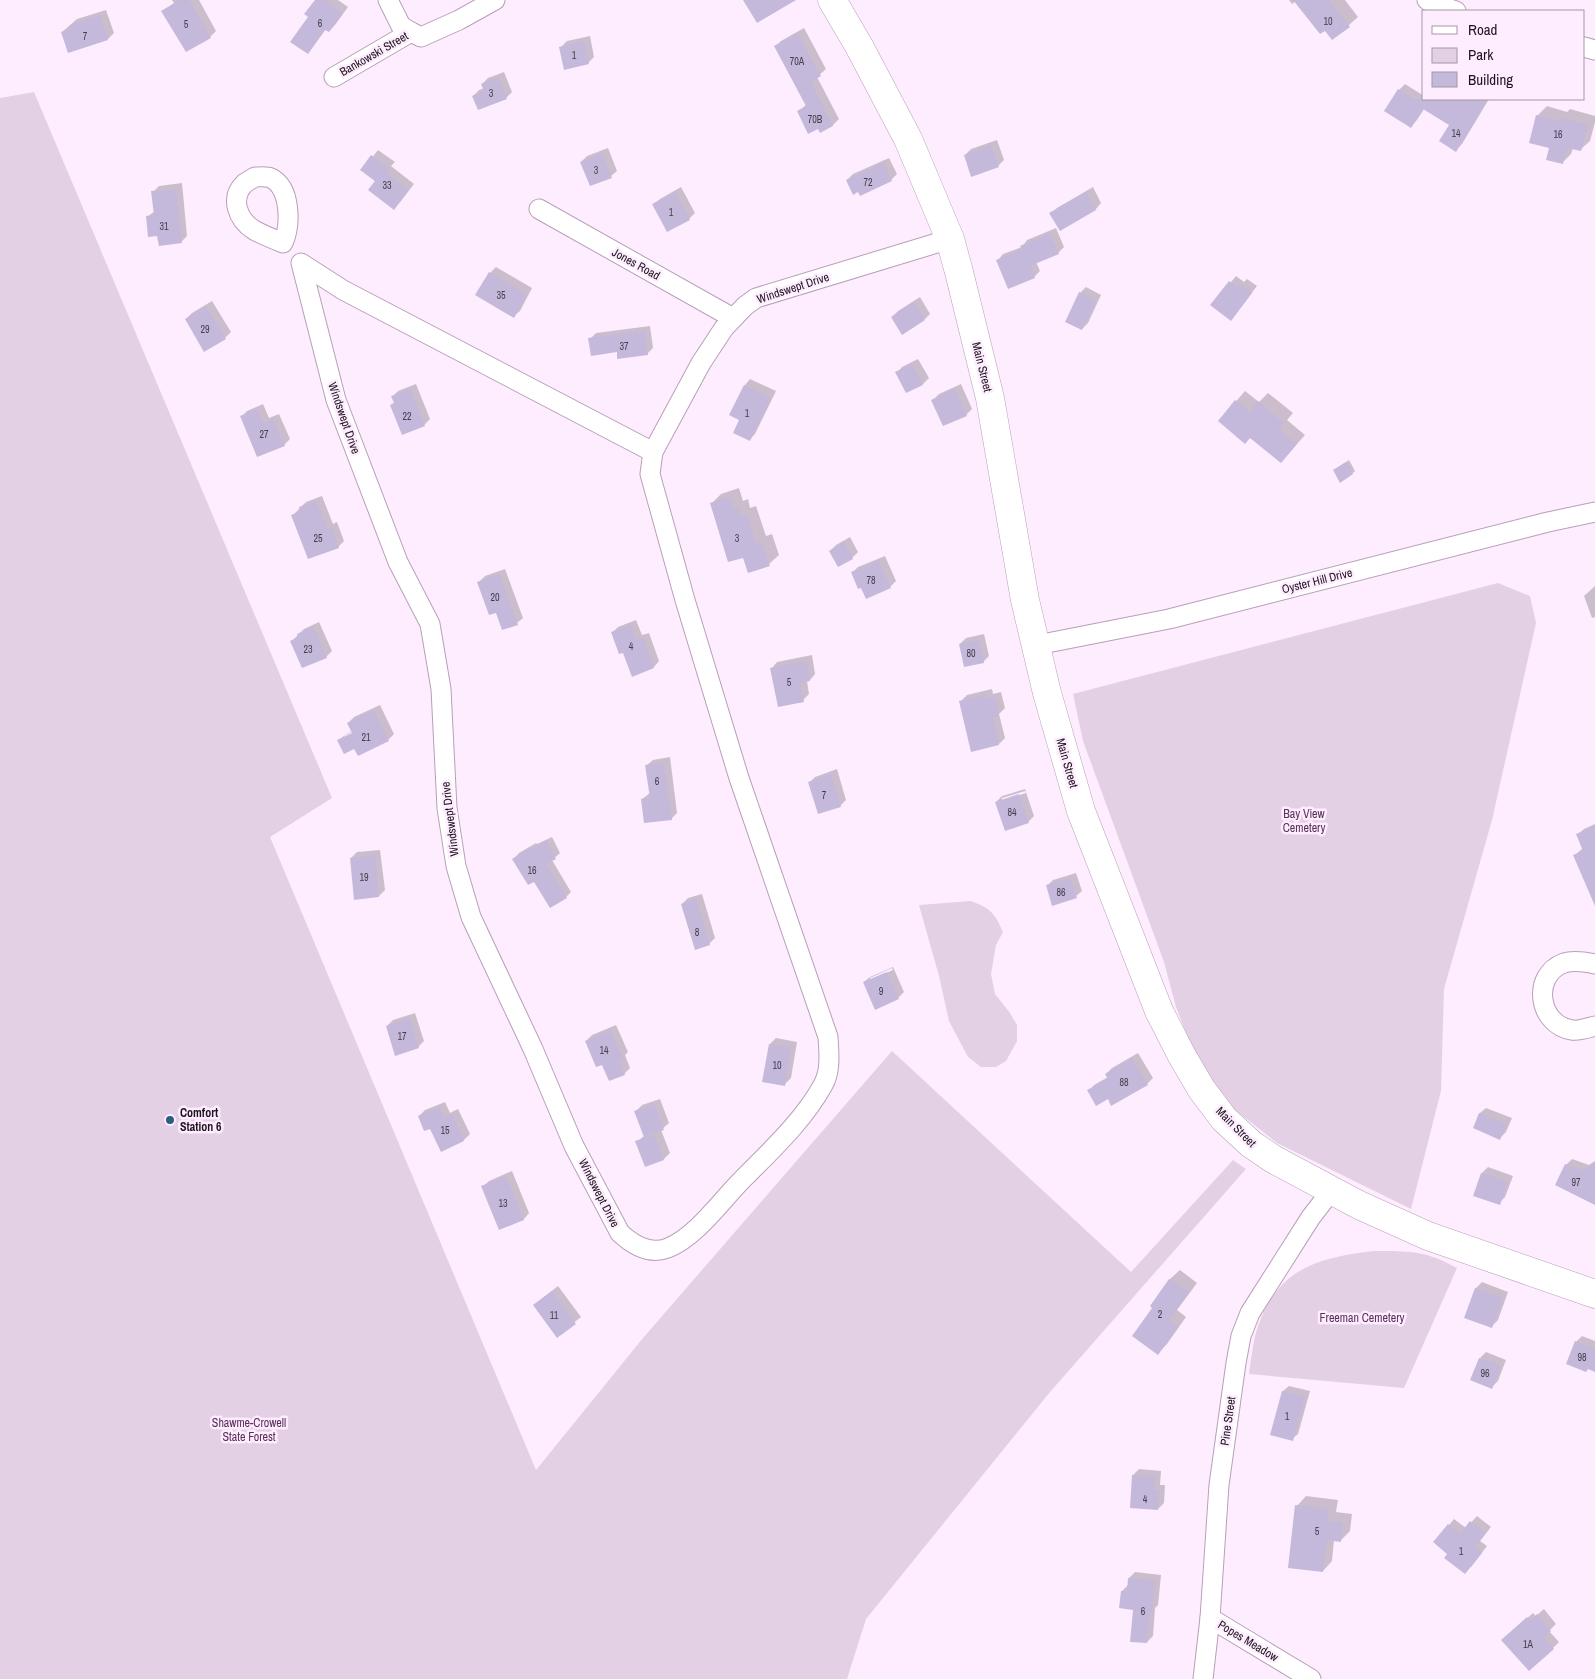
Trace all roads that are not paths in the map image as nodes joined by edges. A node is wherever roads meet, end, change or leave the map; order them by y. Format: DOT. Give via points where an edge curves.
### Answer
graph roads {
  1 [pos="388,0"];
  2 [pos="495,0"];
  3 [pos="832,0"];
  4 [pos="1427,0"];
  5 [pos="1453,10"];
  6 [pos="411,32"];
  7 [pos="334,77"];
  8 [pos="539,209"];
  9 [pos="950,239"];
  10 [pos="283,243"];
  11 [pos="300,262"];
  12 [pos="733,318"];
  13 [pos="653,452"];
  14 [pos="1595,512"];
  15 [pos="1037,646"];
  16 [pos="1595,964"];
  17 [pos="1595,1026"];
  18 [pos="1332,1190"];
  19 [pos="1595,1294"];
  20 [pos="1210,1618"];
  21 [pos="1203,1679"];
  22 [pos="1311,1679"];
  1 -- 6 [label="street" via="401,26"];
  2 -- 6 [label="street, Bankowski Street" via="420,37"];
  3 -- 9 [label="main road, Main Street" via="908,139"];
  4 -- 5 [label="street"];
  6 -- 7 [label="street, Bankowski Street"];
  8 -- 12 [label="street, Jones Road"];
  9 -- 12 [label="street, Windswept Drive" via="756,298"];
  9 -- 15 [label="main road, Main Street" via="990,398 1025,600"];
  10 -- 11 [label="street, Windswept Drive"];
  11 -- 13 [label="street, Windswept Drive" via="343,290"];
  11 -- 13 [label="street, Windswept Drive" via="336,400 398,562 430,624 441,689 447,808 456,866 471,917 574,1146 620,1233 632,1244 655,1250 683,1240 788,1133 824,1084 830,1060 828,1037 739,778 686,600 650,474"];
  12 -- 13 [label="street, Windswept Drive" via="701,362"];
  14 -- 15 [label="street, Oyster Hill Drive" via="1169,619"];
  15 -- 18 [label="main road, Main Street" via="1081,811 1160,1011 1182,1056 1224,1119 1251,1144"];
  16 -- 17 [label="street" via="1565,963 1555,968 1542,987 1542,1002 1554,1021 1562,1026 1572,1030"];
  18 -- 19 [label="main road, Main Street" via="1410,1228"];
  18 -- 20 [label="street, Pine Street" via="1250,1313 1242,1336 1219,1484"];
  20 -- 21 [label="street, Pine Street"];
  20 -- 22 [label="street, Popes Meadow"];
}
